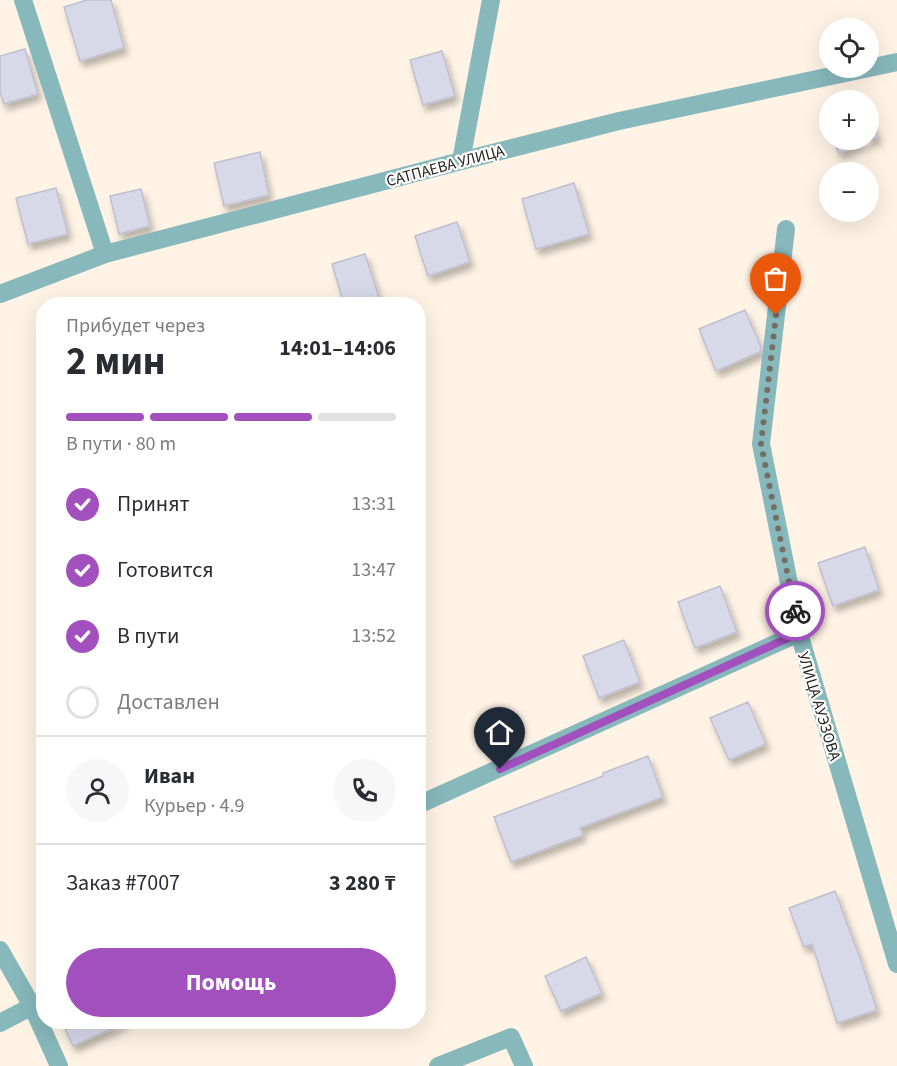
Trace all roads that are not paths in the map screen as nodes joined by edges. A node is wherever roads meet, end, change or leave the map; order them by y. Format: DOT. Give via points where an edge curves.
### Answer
graph roads {
  1 [pos="24,0"];
  2 [pos="491,0"];
  3 [pos="897,62"];
  4 [pos="461,161"];
  5 [pos="786,229"];
  6 [pos="105,255"];
  7 [pos="0,294"];
  8 [pos="799,633"];
  9 [pos="426,801"];
  10 [pos="0,950"];
  11 [pos="897,964"];
  12 [pos="36,1000"];
  13 [pos="36,1004"];
  14 [pos="0,1023"];
  15 [pos="47,1029"];
  16 [pos="59,1066"];
  17 [pos="438,1066"];
  18 [pos="524,1066"];
  1 -- 6 [label="street"];
  2 -- 4 [label="street"];
  3 -- 4 [label="street, САТПАЕВА УЛИЦА" via="619,121"];
  4 -- 6 [label="street, САТПАЕВА УЛИЦА"];
  5 -- 8 [label="street, УЛИЦА АУЭЗОВА" via="761,444"];
  6 -- 7 [label="street, САТПАЕВА УЛИЦА"];
  8 -- 9 [label="street"];
  8 -- 11 [label="street, УЛИЦА АУЭЗОВА"];
  10 -- 12 [label="street"];
  13 -- 14 [label="street"];
  15 -- 16 [label="street"];
  17 -- 18 [label="street" via="511,1037"];
}
